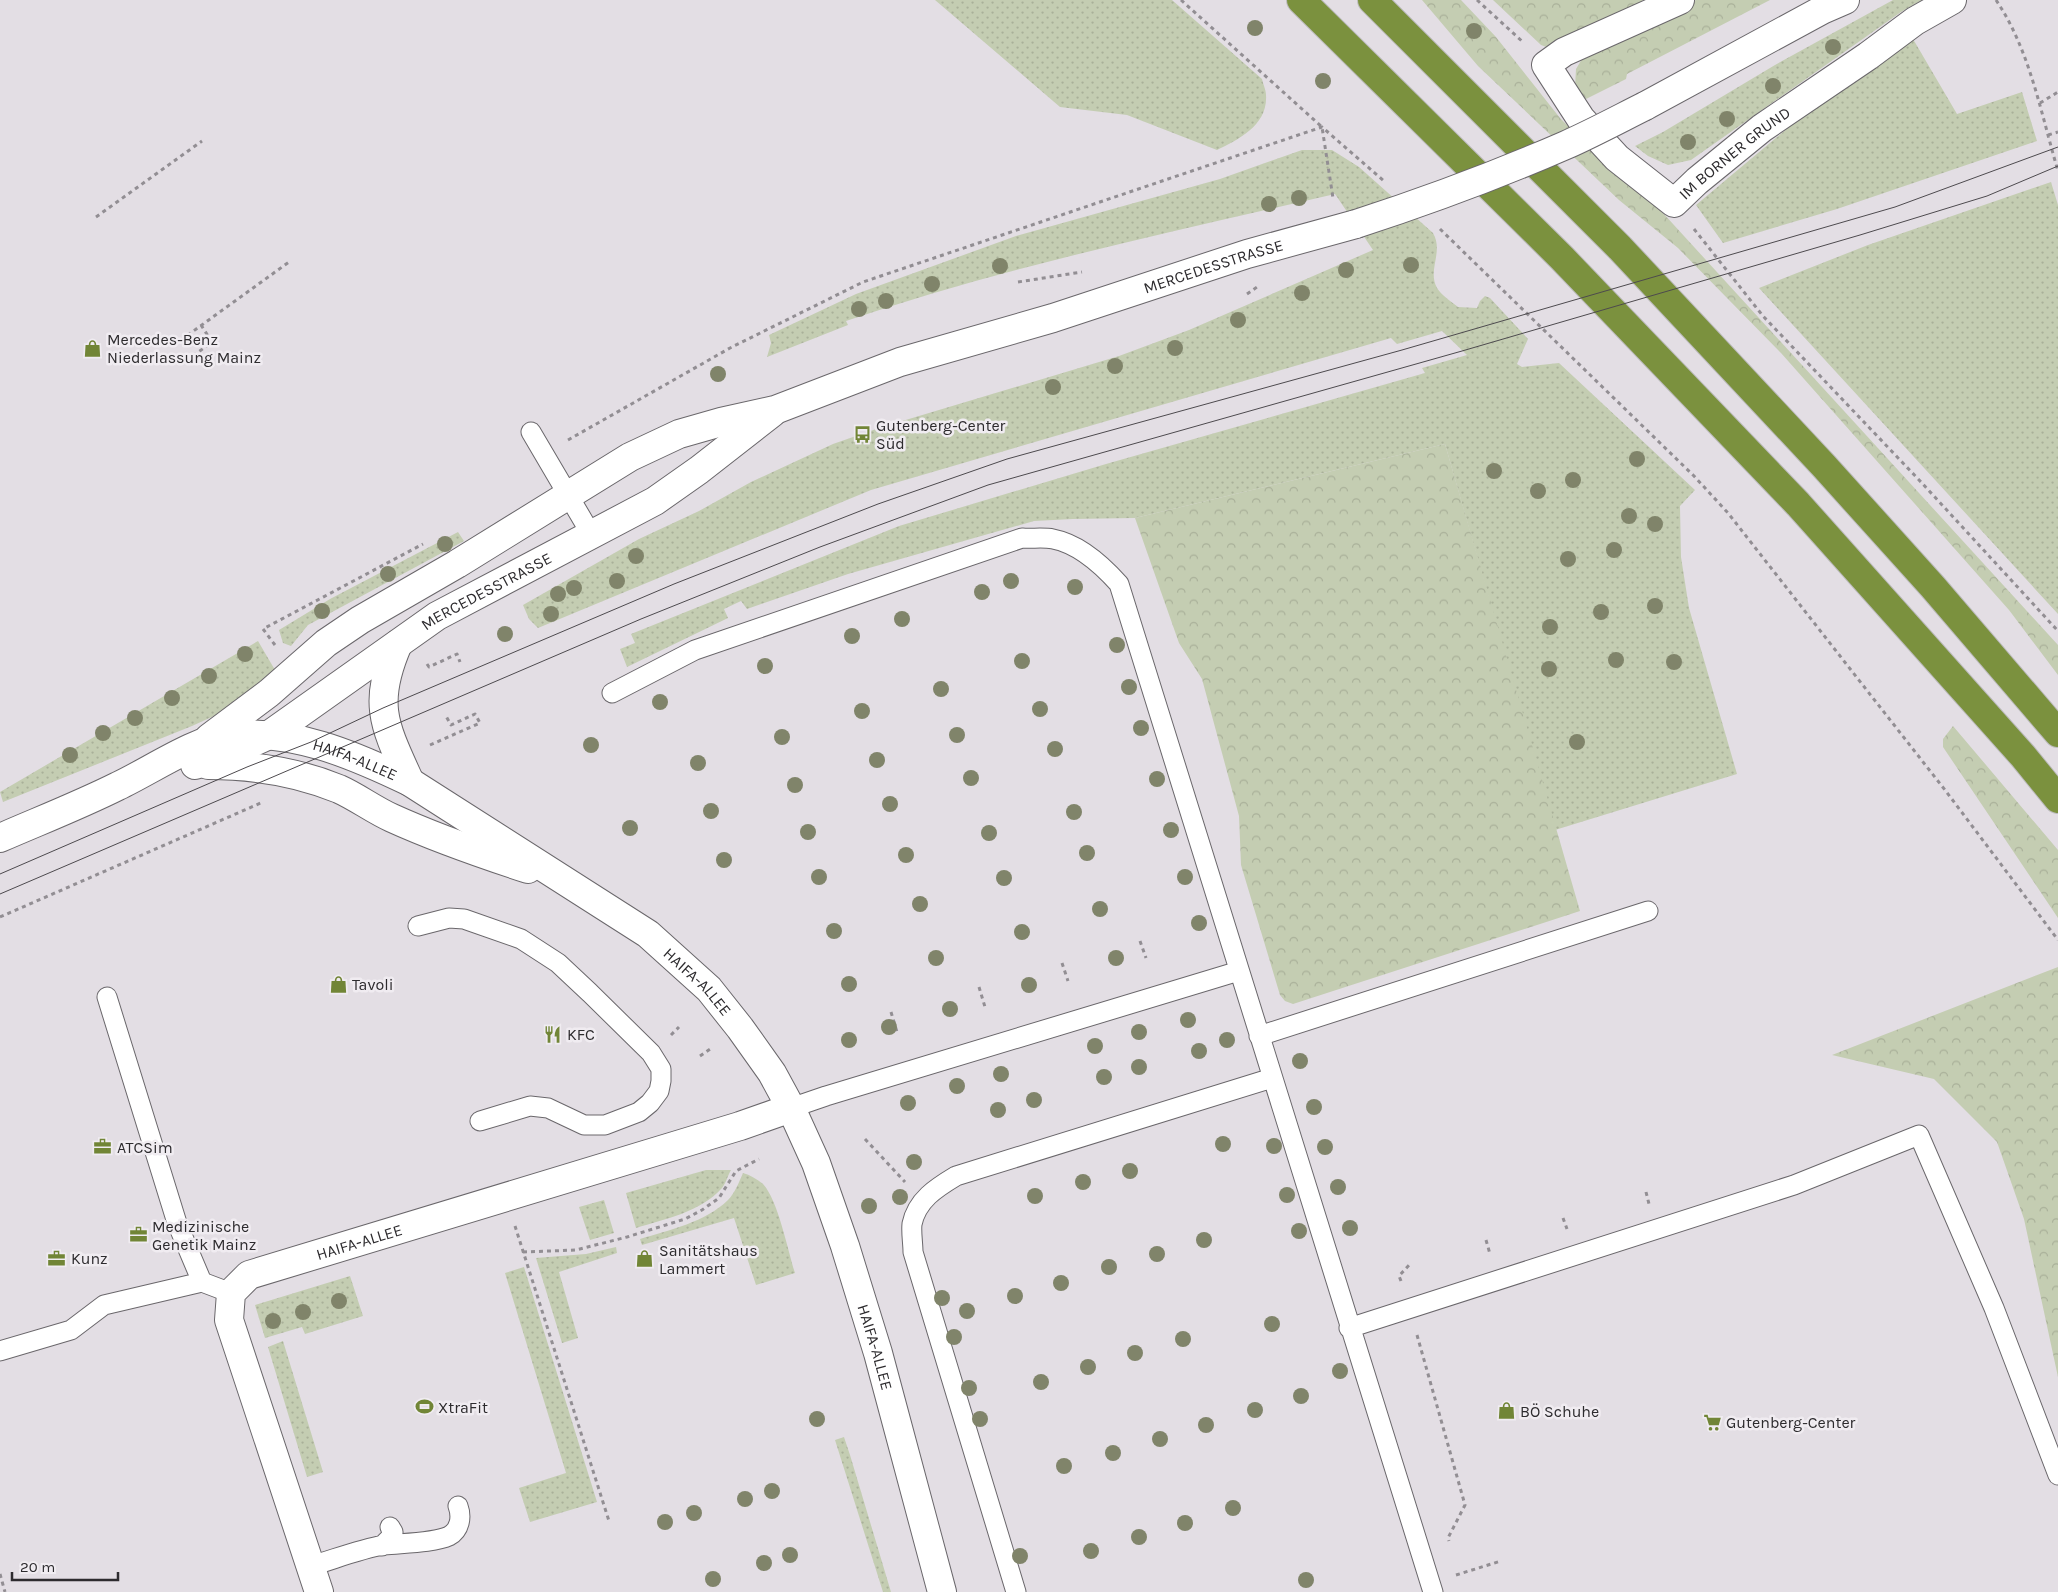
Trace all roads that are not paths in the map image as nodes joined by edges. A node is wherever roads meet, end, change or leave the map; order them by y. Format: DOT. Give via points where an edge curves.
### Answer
graph roads {
  1 [pos="1301,0"];
  2 [pos="1372,0"];
  3 [pos="1680,0"];
  4 [pos="1952,0"];
  5 [pos="1833,3"];
  6 [pos="775,410"];
  7 [pos="531,432"];
  8 [pos="569,495"];
  9 [pos="592,534"];
  10 [pos="326,643"];
  11 [pos="398,644"];
  12 [pos="612,693"];
  13 [pos="304,711"];
  14 [pos="2058,733"];
  15 [pos="269,735"];
  16 [pos="311,742"];
  17 [pos="200,753"];
  18 [pos="410,782"];
  19 [pos="340,789"];
  20 [pos="2058,798"];
  21 [pos="0,838"];
  22 [pos="574,885"];
  23 [pos="1648,911"];
  24 [pos="418,926"];
  25 [pos="1239,971"];
  26 [pos="106,997"];
  27 [pos="1259,1036"];
  28 [pos="1272,1078"];
  29 [pos="791,1108"];
  30 [pos="480,1121"];
  31 [pos="202,1282"];
  32 [pos="231,1293"];
  33 [pos="1349,1328"];
  34 [pos="0,1351"];
  35 [pos="2058,1474"];
  36 [pos="458,1506"];
  37 [pos="390,1527"];
  38 [pos="382,1546"];
  39 [pos="311,1566"];
  40 [pos="319,1592"];
  41 [pos="942,1592"];
  42 [pos="1016,1592"];
  43 [pos="1433,1592"];
  1 -- 20 [label="highway" via="1562,258 1798,504"];
  2 -- 14 [label="highway" via="1620,248 1817,458"];
  3 -- 4 [label="street, IM BORNER GRUND" via="1564,52 1546,65 1581,119 1617,158 1674,203 1762,128 1915,21"];
  5 -- 6 [label="street, MERCEDESSTRASSE, bridge" via="1645,106 1568,144 1429,200 1247,254 1053,318 900,362"];
  6 -- 8 [label="street, MERCEDESSTRASSE" via="680,434 630,458"];
  6 -- 9 [label="street, MERCEDESSTRASSE" via="655,501"];
  7 -- 8 [label="lane"];
  8 -- 9 [label="lane"];
  8 -- 10 [label="street, MERCEDESSTRASSE"];
  9 -- 11 [label="street, MERCEDESSTRASSE" via="436,616"];
  10 -- 13 [label="street" via="311,679"];
  10 -- 17 [label="street, MERCEDESSTRASSE"];
  11 -- 13 [label="street, MERCEDESSTRASSE"];
  11 -- 18 [label="street" via="384,684 383,708 393,744"];
  12 -- 25 [label="lane" via="695,650 1022,538 1053,539 1079,550 1102,565 1119,584"];
  13 -- 15 [label="street, MERCEDESSTRASSE"];
  13 -- 16 [label="street"];
  15 -- 16 [label="street, HAIFA-ALLEE"];
  15 -- 17 [label="street, MERCEDESSTRASSE" via="225,755"];
  16 -- 18 [label="street, HAIFA-ALLEE" via="376,765"];
  16 -- 19 [label="street"];
  17 -- 19 [label="street, HAIFA-ALLEE" via="230,766 305,776"];
  17 -- 21 [label="street, HAIFA-ALLEE"];
  18 -- 22 [label="street, HAIFA-ALLEE"];
  19 -- 22 [label="street, HAIFA-ALLEE" via="391,817 446,841"];
  22 -- 29 [label="street, HAIFA-ALLEE" via="648,934 709,989 772,1073"];
  23 -- 27 [label="lane"];
  24 -- 30 [label="lane" via="443,919 464,919 521,939 558,964 590,993 651,1053 661,1069 659,1091 650,1104 639,1112 605,1125 584,1125 548,1108 530,1106"];
  25 -- 27 [label="lane"];
  25 -- 29 [label="lane"];
  26 -- 31 [label="lane" via="180,1233"];
  27 -- 28 [label="lane"];
  28 -- 33 [label="lane"];
  28 -- 42 [label="lane" via="956,1176 922,1201 912,1224 913,1252"];
  29 -- 32 [label="street, HAIFA-ALLEE" via="250,1275"];
  29 -- 41 [label="street, HAIFA-ALLEE" via="816,1163 845,1246 878,1353"];
  31 -- 32 [label="lane"];
  31 -- 34 [label="lane" via="104,1304 71,1330"];
  32 -- 39 [label="street" via="229,1320"];
  33 -- 35 [label="lane" via="1794,1184 1919,1135 1994,1308"];
  33 -- 43 [label="lane"];
  36 -- 38 [label="lane" via="461,1520 450,1536"];
  37 -- 38 [label="lane" via="393,1532"];
  38 -- 39 [label="lane"];
  39 -- 40 [label="street"];
}
